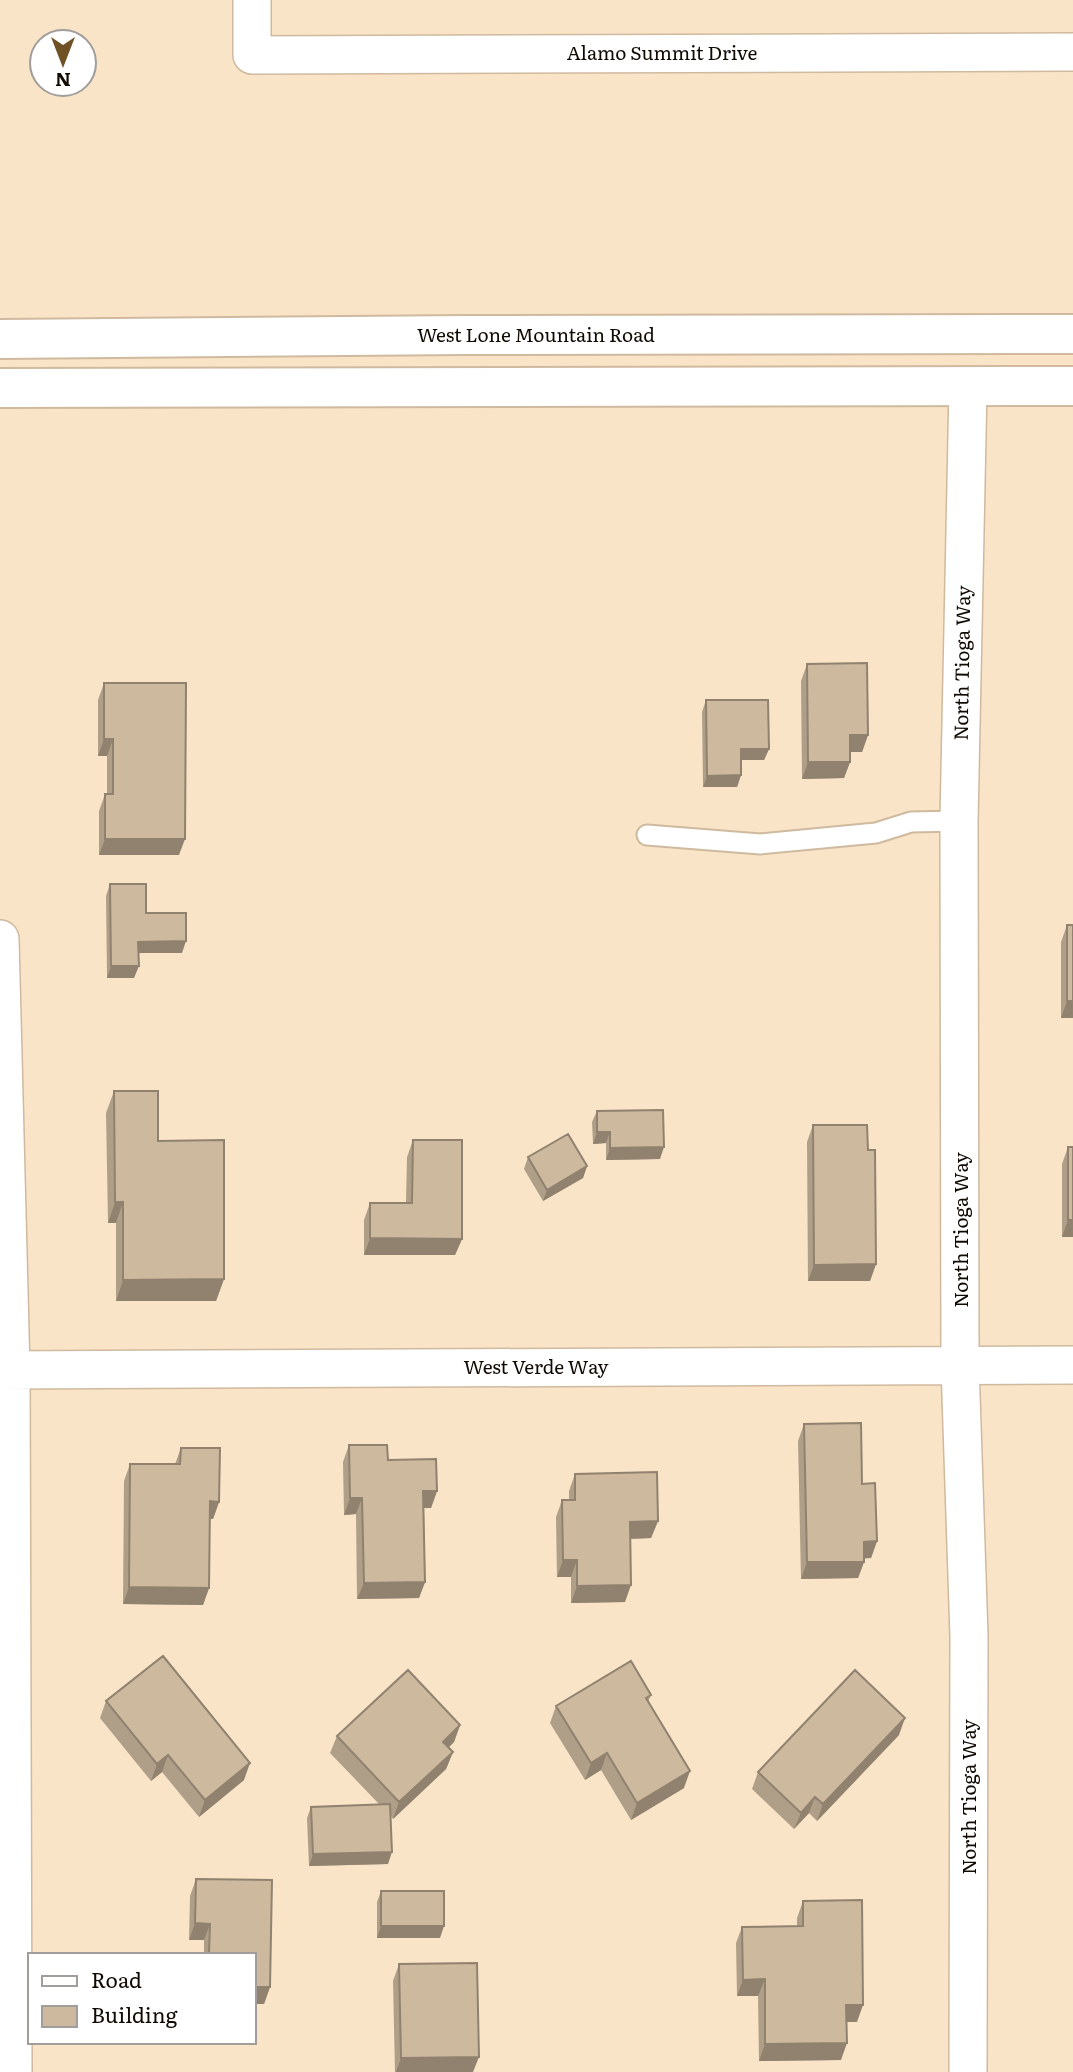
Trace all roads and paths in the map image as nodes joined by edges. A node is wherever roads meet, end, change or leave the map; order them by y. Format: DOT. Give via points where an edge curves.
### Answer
graph roads {
  1 [pos="252,0"];
  2 [pos="1073,52"];
  3 [pos="1073,334"];
  4 [pos="0,339"];
  5 [pos="1073,386"];
  6 [pos="968,387"];
  7 [pos="0,388"];
  8 [pos="959,821"];
  9 [pos="647,835"];
  10 [pos="0,939"];
  11 [pos="961,1365"];
  12 [pos="1073,1365"];
  13 [pos="6,1371"];
  14 [pos="13,2072"];
  15 [pos="968,2072"];
  1 -- 2 [label="street, Alamo Summit Drive" via="252,55"];
  3 -- 4 [label="main road, West Lone Mountain Road"];
  5 -- 6 [label="main road"];
  6 -- 7 [label="main road"];
  6 -- 8 [label="street, North Tioga Way"];
  8 -- 9 [label="lane" via="911,822 876,833 760,844"];
  8 -- 11 [label="street, North Tioga Way"];
  10 -- 13 [label="street"];
  11 -- 12 [label="street, West Verde Way"];
  11 -- 13 [label="street, West Verde Way"];
  11 -- 15 [label="street, North Tioga Way" via="969,1636"];
  13 -- 14 [label="street"];
}
